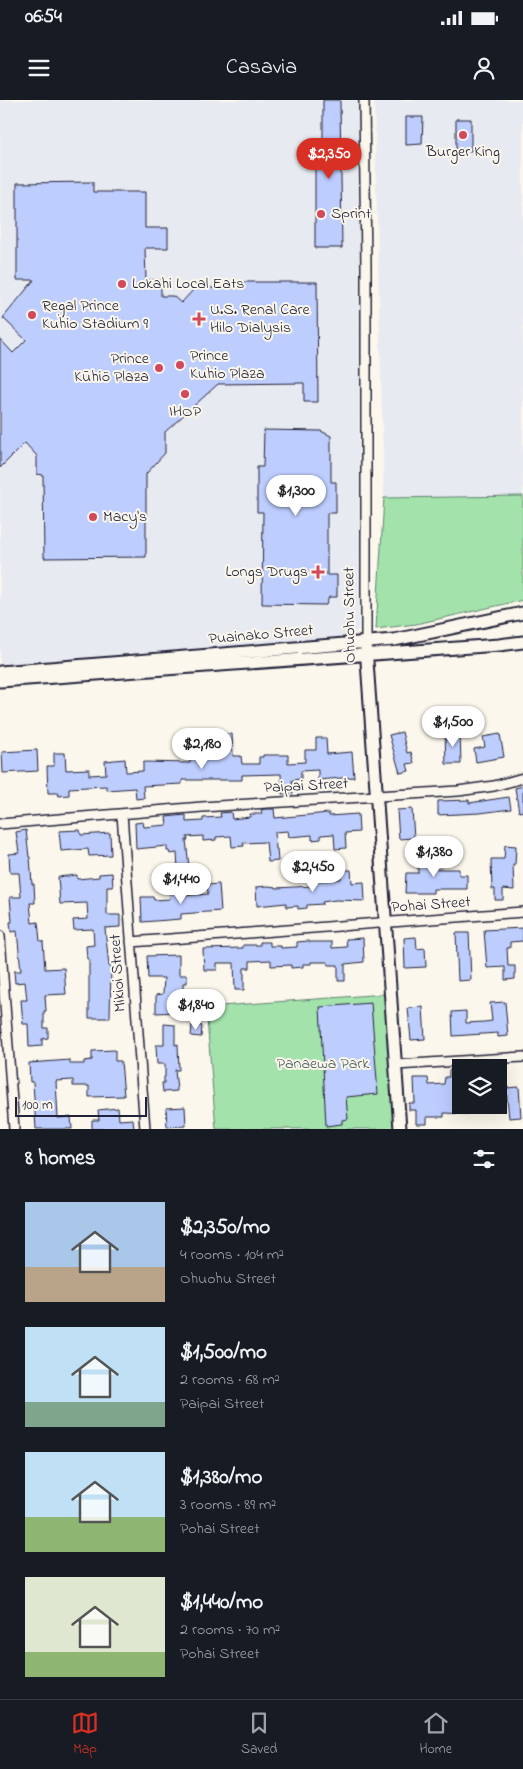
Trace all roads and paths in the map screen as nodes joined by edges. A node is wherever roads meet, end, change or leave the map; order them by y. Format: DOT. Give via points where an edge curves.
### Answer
graph roads {
  1 [pos="364,100"];
  2 [pos="523,613"];
  3 [pos="523,642"];
  4 [pos="366,648"];
  5 [pos="0,672"];
  6 [pos="0,681"];
  7 [pos="523,778"];
  8 [pos="377,797"];
  9 [pos="122,814"];
  10 [pos="0,824"];
  11 [pos="523,912"];
  12 [pos="384,923"];
  13 [pos="0,936"];
  14 [pos="131,942"];
  15 [pos="523,1057"];
  16 [pos="396,1065"];
  17 [pos="14,1129"];
  18 [pos="145,1129"];
  19 [pos="400,1129"];
  1 -- 4 [label="street, Ohuohu Street"];
  2 -- 4 [label="street, Puainako Street"];
  3 -- 4 [label="street, Puainako Street"];
  4 -- 5 [label="street, Puainako Street"];
  4 -- 6 [label="street, Puainako Street"];
  4 -- 8 [label="street, Ohuohu Street"];
  7 -- 8 [label="street, Paipai Street" via="458,791"];
  8 -- 9 [label="street, Paipai Street"];
  8 -- 12 [label="street, Ohuohu Street"];
  9 -- 10 [label="street, Paipai Street"];
  9 -- 14 [label="street, Mikioi Street"];
  11 -- 12 [label="street, Pohai Street"];
  12 -- 14 [label="street, Pohai Street"];
  12 -- 16 [label="street, Ohuohu Street"];
  13 -- 17 [label="street"];
  14 -- 18 [label="street, Mikioi Street"];
  15 -- 16 [label="street"];
  16 -- 19 [label="street, Ohuohu Street"];
}
